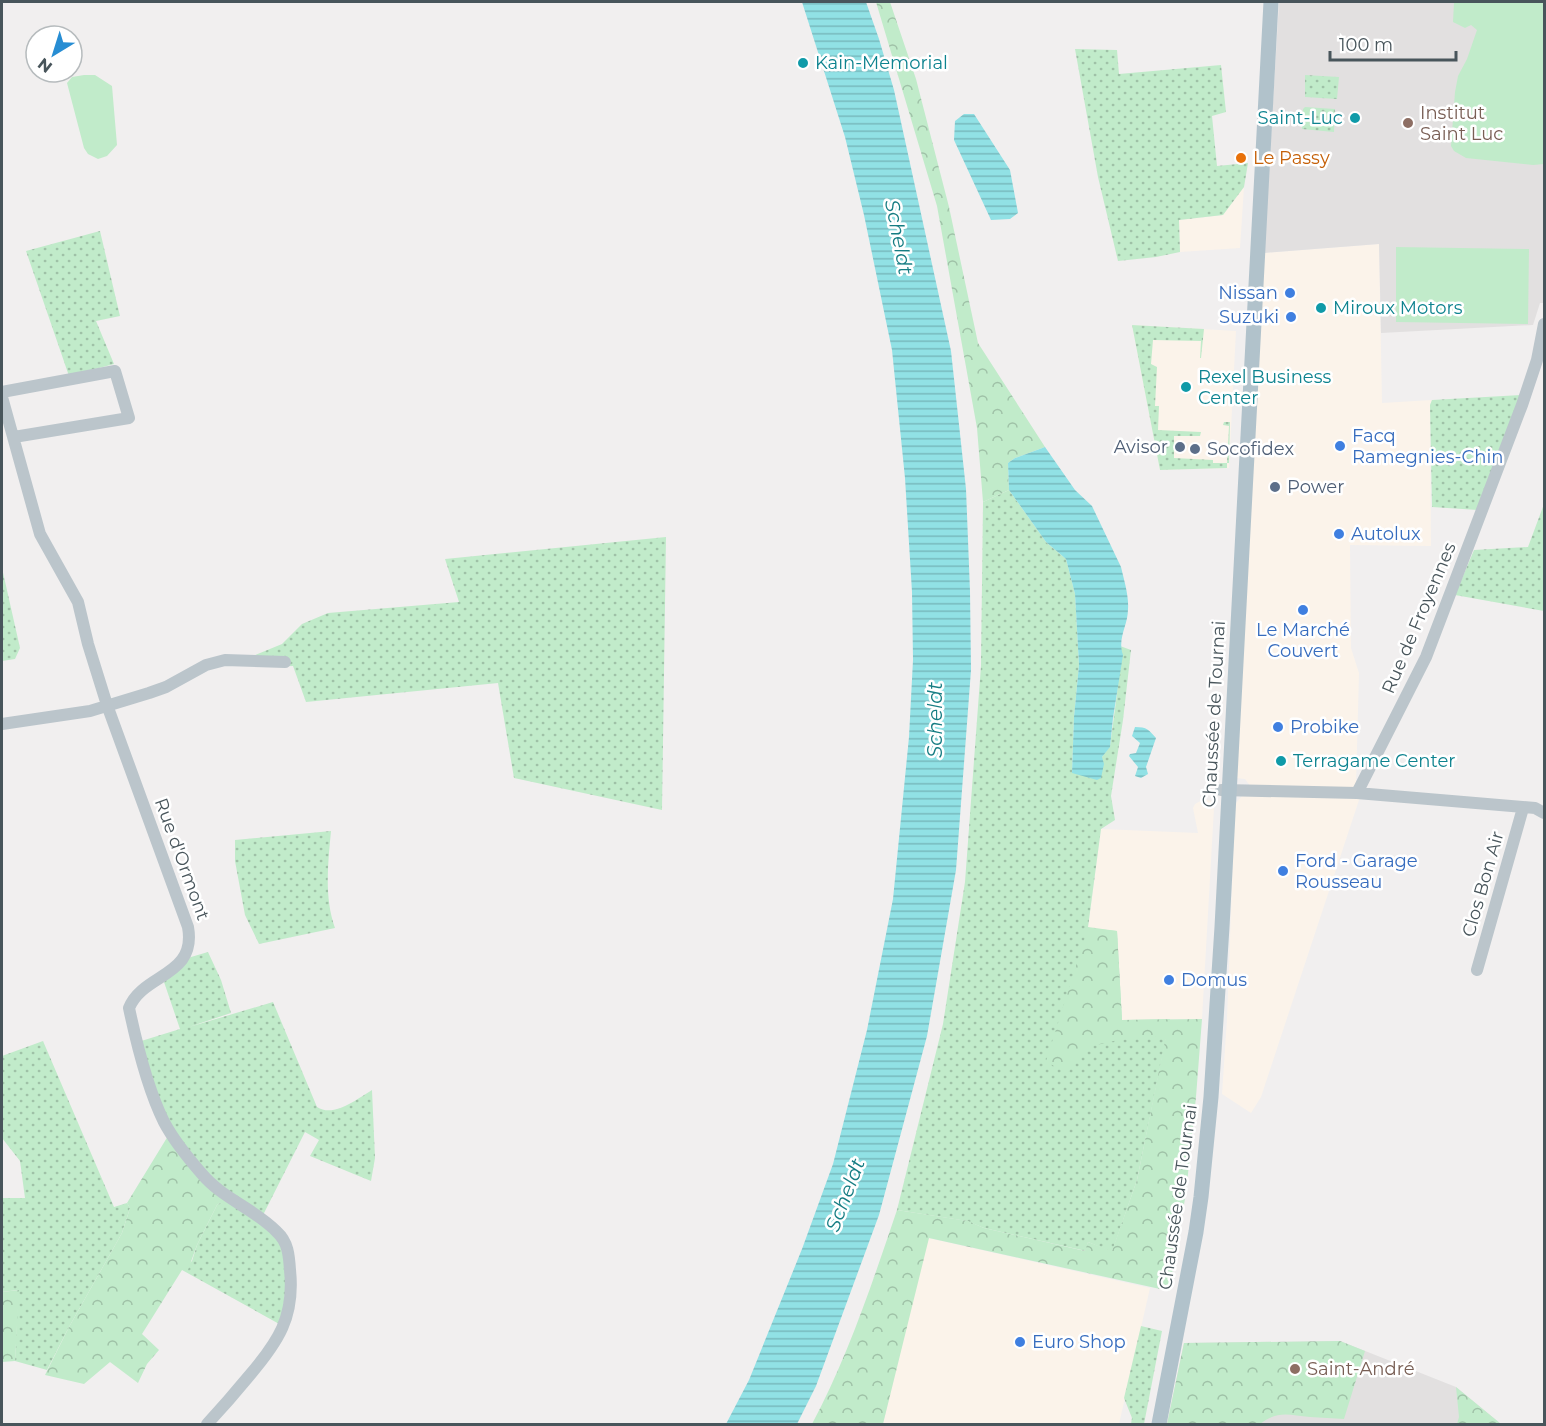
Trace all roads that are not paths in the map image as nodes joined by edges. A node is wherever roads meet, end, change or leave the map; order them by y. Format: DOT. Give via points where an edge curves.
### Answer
graph roads {
  1 [pos="1262,2"];
  2 [pos="1271,2"];
  3 [pos="1545,324"];
  4 [pos="2,392"];
  5 [pos="2,397"];
  6 [pos="14,437"];
  7 [pos="285,662"];
  8 [pos="107,705"];
  9 [pos="2,724"];
  10 [pos="1225,790"];
  11 [pos="1357,793"];
  12 [pos="1523,808"];
  13 [pos="1545,813"];
  14 [pos="1477,970"];
  15 [pos="207,1425"];
  16 [pos="1151,1425"];
  17 [pos="1159,1425"];
  1 -- 10 [label="main road, Chaussée de Tournai"];
  2 -- 10 [label="main road, Chaussée de Tournai"];
  3 -- 11 [label="street, Rue de Froyennes" via="1522,405 1426,657"];
  4 -- 6 [label="street" via="115,371 129,418"];
  5 -- 6 [label="street, Rue d'Ormont"];
  6 -- 8 [label="street, Rue d'Ormont" via="40,534 78,602"];
  7 -- 8 [label="street" via="225,660 206,665 166,687"];
  8 -- 9 [label="street"];
  8 -- 15 [label="street, Rue d'Ormont" via="190,936 183,959 129,1008 158,1106 172,1136 202,1174 221,1193 276,1231 287,1246 289,1257 290,1303 283,1328 269,1352"];
  10 -- 11 [label="street"];
  10 -- 16 [label="main road, Chaussée de Tournai" via="1198,1155"];
  10 -- 17 [label="main road, Chaussée de Tournai" via="1211,1097 1201,1197"];
  11 -- 12 [label="street"];
  12 -- 13 [label="street"];
  12 -- 14 [label="street, Clos Bon Air"];
}
